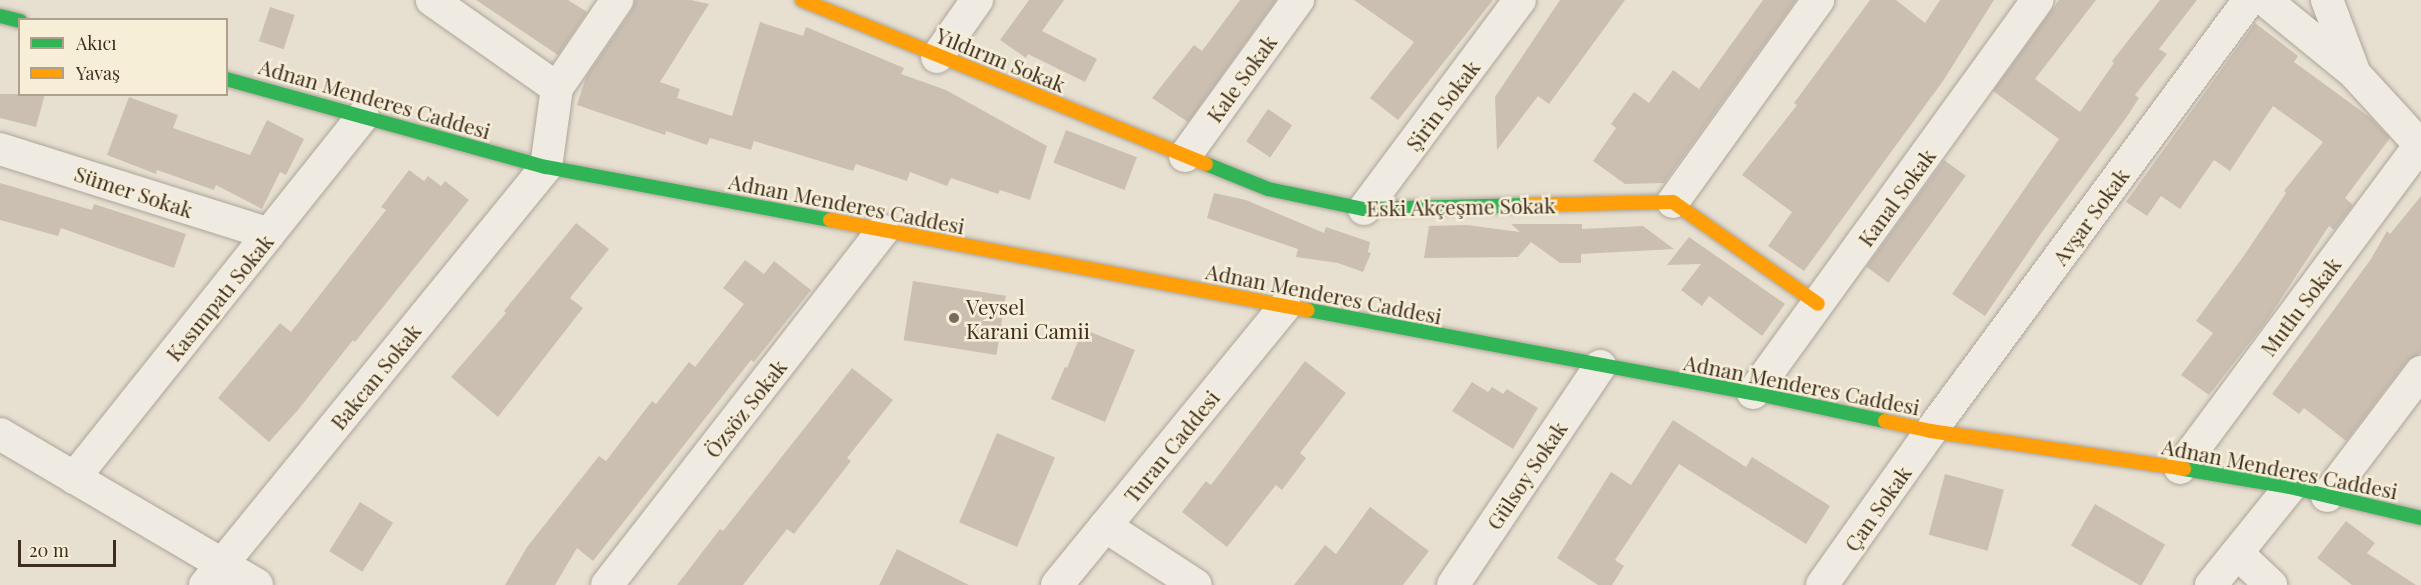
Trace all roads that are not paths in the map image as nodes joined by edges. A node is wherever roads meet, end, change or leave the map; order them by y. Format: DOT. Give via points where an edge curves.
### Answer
graph roads {
  1 [pos="432,0"];
  2 [pos="617,0"];
  3 [pos="802,0"];
  4 [pos="977,0"];
  5 [pos="1298,0"];
  6 [pos="1520,0"];
  7 [pos="1818,0"];
  8 [pos="2037,0"];
  9 [pos="2249,0"];
  10 [pos="2265,0"];
  11 [pos="2327,0"];
  12 [pos="0,16"];
  13 [pos="18,20"];
  14 [pos="937,57"];
  15 [pos="2355,74"];
  16 [pos="228,80"];
  17 [pos="556,88"];
  18 [pos="363,116"];
  19 [pos="2420,146"];
  20 [pos="0,149"];
  21 [pos="1185,156"];
  22 [pos="546,167"];
  23 [pos="1673,202"];
  24 [pos="1364,209"];
  25 [pos="883,231"];
  26 [pos="269,234"];
  27 [pos="1818,304"];
  28 [pos="1285,306"];
  29 [pos="1600,366"];
  30 [pos="2421,372"];
  31 [pos="1753,393"];
  32 [pos="1931,431"];
  33 [pos="0,434"];
  34 [pos="2180,468"];
  35 [pos="74,478"];
  36 [pos="2290,488"];
  37 [pos="2327,496"];
  38 [pos="2421,518"];
  39 [pos="1105,526"];
  40 [pos="2237,553"];
  41 [pos="214,575"];
  42 [pos="256,585"];
  43 [pos="607,585"];
  44 [pos="1057,585"];
  45 [pos="1196,585"];
  46 [pos="1453,585"];
  47 [pos="1822,585"];
  48 [pos="2211,585"];
  49 [pos="2271,585"];
  1 -- 17 [label="street"];
  2 -- 17 [label="street"];
  3 -- 14 [label="street, Yıldırım Sokak"];
  4 -- 14 [label="street"];
  5 -- 21 [label="street, Kale Sokak"];
  6 -- 24 [label="street, Şirin Sokak"];
  7 -- 23 [label="street"];
  8 -- 27 [label="street, Kanal Sokak"];
  9 -- 32 [label="street, Avşar Sokak"];
  10 -- 15 [label="street"];
  11 -- 15 [label="street"];
  12 -- 13 [label="street"];
  14 -- 21 [label="street, Yıldırım Sokak"];
  15 -- 19 [label="street"];
  16 -- 18 [label="street, Adnan Menderes Caddesi"];
  17 -- 22 [label="street"];
  18 -- 22 [label="street, Adnan Menderes Caddesi"];
  18 -- 26 [label="street, Kasımpatı Sokak"];
  19 -- 34 [label="street, Mutlu Sokak"];
  20 -- 26 [label="street, Sümer Sokak"];
  21 -- 24 [label="street, Eski Akçeşme Sokak" via="1268,189"];
  22 -- 25 [label="street, Adnan Menderes Caddesi"];
  22 -- 41 [label="street, Bakcan Sokak"];
  23 -- 24 [label="street, Eski Akçeşme Sokak"];
  23 -- 27 [label="street"];
  25 -- 28 [label="street, Adnan Menderes Caddesi"];
  25 -- 43 [label="street, Özsöz Sokak"];
  26 -- 35 [label="street, Kasımpatı Sokak"];
  27 -- 31 [label="street, Kanal Sokak"];
  28 -- 29 [label="street, Adnan Menderes Caddesi"];
  28 -- 39 [label="street, Turan Caddesi"];
  29 -- 31 [label="street, Adnan Menderes Caddesi"];
  29 -- 46 [label="street, Gülsoy Sokak"];
  30 -- 37 [label="street"];
  31 -- 32 [label="street, Adnan Menderes Caddesi"];
  32 -- 34 [label="street, Adnan Menderes Caddesi"];
  32 -- 47 [label="street, Çan Sokak"];
  33 -- 35 [label="street"];
  34 -- 36 [label="street, Adnan Menderes Caddesi"];
  35 -- 41 [label="street"];
  36 -- 37 [label="street, Adnan Menderes Caddesi"];
  36 -- 40 [label="street"];
  37 -- 38 [label="street, Adnan Menderes Caddesi"];
  39 -- 44 [label="street, Turan Caddesi"];
  39 -- 45 [label="street"];
  40 -- 48 [label="street"];
  40 -- 49 [label="street"];
  41 -- 42 [label="street"];
}
